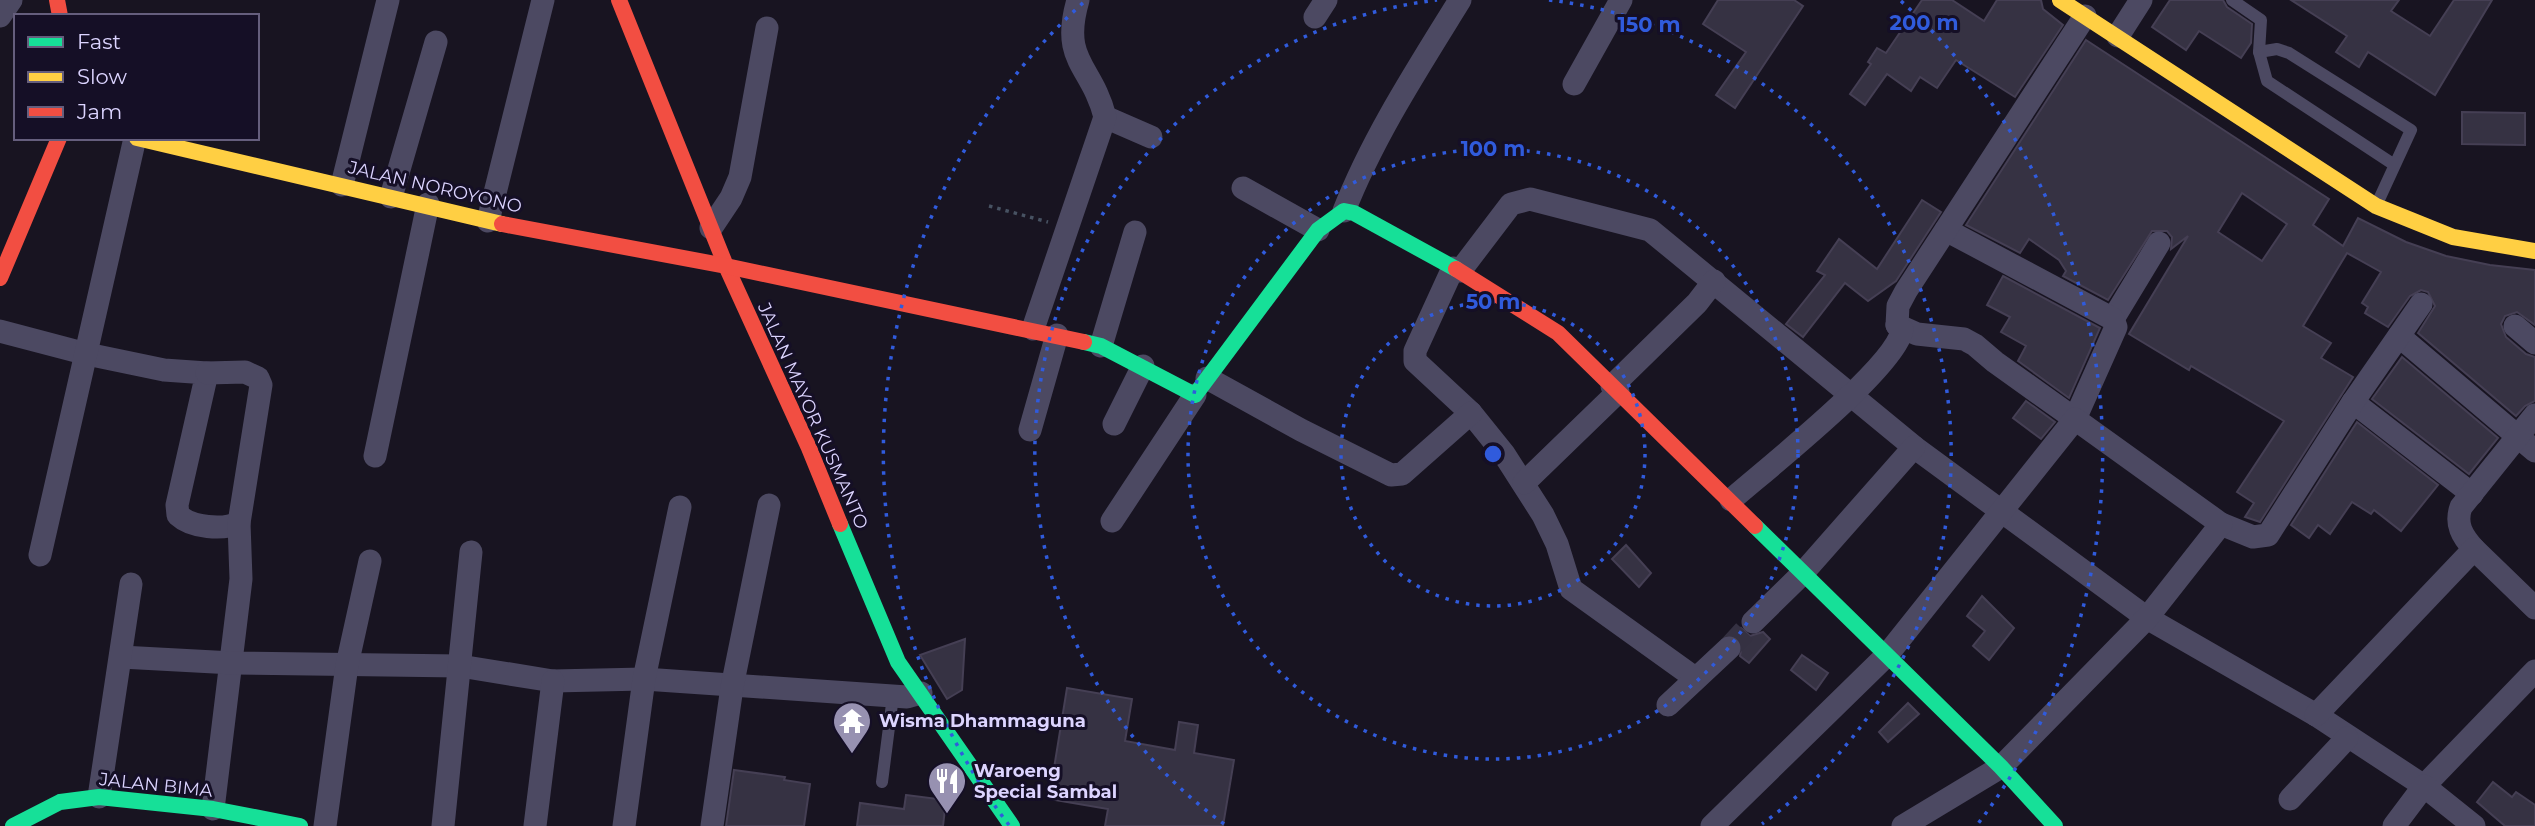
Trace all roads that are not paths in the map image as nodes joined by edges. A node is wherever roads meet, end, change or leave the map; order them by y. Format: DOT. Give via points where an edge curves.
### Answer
graph roads {
  1 [pos="11,0"];
  2 [pos="388,0"];
  3 [pos="543,0"];
  4 [pos="619,0"];
  5 [pos="1078,0"];
  6 [pos="1460,0"];
  7 [pos="1621,0"];
  8 [pos="2060,0"];
  9 [pos="2141,0"];
  10 [pos="2232,0"];
  11 [pos="0,16"];
  12 [pos="2085,16"];
  13 [pos="767,28"];
  14 [pos="2118,36"];
  15 [pos="436,42"];
  16 [pos="2259,52"];
  17 [pos="1574,84"];
  18 [pos="1105,117"];
  19 [pos="1151,137"];
  20 [pos="58,140"];
  21 [pos="136,140"];
  22 [pos="145,140"];
  23 [pos="2393,164"];
  24 [pos="342,185"];
  25 [pos="1243,188"];
  26 [pos="391,197"];
  27 [pos="428,204"];
  28 [pos="2376,206"];
  29 [pos="1344,211"];
  30 [pos="488,221"];
  31 [pos="711,228"];
  32 [pos="1318,230"];
  33 [pos="1946,230"];
  34 [pos="1135,232"];
  35 [pos="2159,243"];
  36 [pos="2535,251"];
  37 [pos="726,266"];
  38 [pos="1457,270"];
  39 [pos="0,278"];
  40 [pos="1714,281"];
  41 [pos="2421,304"];
  42 [pos="2113,318"];
  43 [pos="1897,325"];
  44 [pos="2515,326"];
  45 [pos="1033,329"];
  46 [pos="0,331"];
  47 [pos="1056,335"];
  48 [pos="2399,336"];
  49 [pos="2535,343"];
  50 [pos="1101,346"];
  51 [pos="87,354"];
  52 [pos="1143,366"];
  53 [pos="207,373"];
  54 [pos="1201,386"];
  55 [pos="1615,389"];
  56 [pos="1850,397"];
  57 [pos="2353,402"];
  58 [pos="1471,413"];
  59 [pos="2535,415"];
  60 [pos="2076,419"];
  61 [pos="1114,424"];
  62 [pos="1030,430"];
  63 [pos="2516,435"];
  64 [pos="1914,447"];
  65 [pos="2535,451"];
  66 [pos="375,456"];
  67 [pos="1524,483"];
  68 [pos="2472,494"];
  69 [pos="1731,500"];
  70 [pos="769,505"];
  71 [pos="680,507"];
  72 [pos="2003,512"];
  73 [pos="1112,522"];
  74 [pos="239,523"];
  75 [pos="2221,524"];
  76 [pos="2474,549"];
  77 [pos="471,552"];
  78 [pos="40,555"];
  79 [pos="370,561"];
  80 [pos="1802,574"];
  81 [pos="131,584"];
  82 [pos="2535,608"];
  83 [pos="2147,618"];
  84 [pos="1753,622"];
  85 [pos="1729,648"];
  86 [pos="1887,655"];
  87 [pos="121,657"];
  88 [pos="233,663"];
  89 [pos="347,664"];
  90 [pos="460,666"];
  91 [pos="2535,671"];
  92 [pos="1695,678"];
  93 [pos="644,679"];
  94 [pos="553,681"];
  95 [pos="732,687"];
  96 [pos="921,692"];
  97 [pos="893,696"];
  98 [pos="1668,705"];
  99 [pos="2316,715"];
  100 [pos="2347,738"];
  101 [pos="2001,768"];
  102 [pos="882,782"];
  103 [pos="2424,786"];
  104 [pos="99,797"];
  105 [pos="2290,799"];
  106 [pos="213,809"];
  107 [pos="13,826"];
  108 [pos="300,826"];
  109 [pos="326,826"];
  110 [pos="443,826"];
  111 [pos="535,826"];
  112 [pos="624,826"];
  113 [pos="712,826"];
  114 [pos="1012,826"];
  115 [pos="1712,826"];
  116 [pos="1903,826"];
  117 [pos="2055,826"];
  118 [pos="2394,826"];
  119 [pos="2474,826"];
  1 -- 11 [label="street"];
  2 -- 24 [label="street"];
  3 -- 30 [label="street"];
  4 -- 31 [label="street, JALAN MAYOR KUSMANTO"];
  5 -- 18 [label="street" via="1070,36"];
  6 -- 29 [label="street" via="1376,143"];
  7 -- 17 [label="street"];
  8 -- 12 [label="street"];
  9 -- 14 [label="street"];
  10 -- 16 [label="lane" via="2260,20"];
  12 -- 14 [label="street"];
  12 -- 33 [label="street"];
  13 -- 31 [label="street" via="740,177"];
  14 -- 28 [label="street"];
  15 -- 26 [label="street"];
  16 -- 23 [label="lane" via="2267,81"];
  16 -- 23 [label="lane" via="2277,49 2289,53 2403,123 2411,130 2409,139"];
  18 -- 19 [label="street"];
  18 -- 45 [label="street"];
  20 -- 39 [label="street"];
  21 -- 51 [label="street"];
  22 -- 24 [label="street, JALAN NOROYONO"];
  23 -- 28 [label="lane"];
  24 -- 26 [label="street, JALAN NOROYONO"];
  25 -- 32 [label="street"];
  26 -- 27 [label="street, JALAN NOROYONO"];
  27 -- 30 [label="street, JALAN NOROYONO"];
  27 -- 66 [label="street"];
  28 -- 36 [label="street" via="2434,233"];
  29 -- 32 [label="street"];
  29 -- 38 [label="street"];
  30 -- 37 [label="street, JALAN NOROYONO"];
  31 -- 37 [label="street, JALAN MAYOR KUSMANTO"];
  32 -- 54 [label="street"];
  33 -- 42 [label="street"];
  33 -- 43 [label="street" via="1898,306"];
  34 -- 50 [label="street"];
  35 -- 42 [label="street"];
  37 -- 45 [label="street, JALAN NOROYONO"];
  37 -- 96 [label="street, JALAN MAYOR KUSMANTO" via="809,448 881,627 898,662"];
  38 -- 40 [label="street" via="1511,204 1530,199 1650,230"];
  38 -- 55 [label="street" via="1553,329"];
  38 -- 58 [label="street" via="1415,351 1415,361"];
  40 -- 55 [label="street"];
  40 -- 56 [label="street"];
  41 -- 48 [label="street"];
  42 -- 60 [label="street" via="2116,327"];
  43 -- 56 [label="street" via="1902,330 1899,341"];
  43 -- 60 [label="street" via="1917,334 1964,339"];
  44 -- 49 [label="street"];
  45 -- 47 [label="street, JALAN NOROYONO"];
  46 -- 51 [label="street"];
  47 -- 50 [label="street, JALAN NOROYONO"];
  47 -- 62 [label="street"];
  48 -- 57 [label="street"];
  48 -- 63 [label="street"];
  50 -- 52 [label="street, JALAN NOROYONO"];
  51 -- 53 [label="street" via="164,370"];
  51 -- 78 [label="street"];
  52 -- 54 [label="street, JALAN NOROYONO"];
  52 -- 61 [label="street"];
  53 -- 74 [label="street" via="245,372 258,378 261,385"];
  53 -- 74 [label="street" via="178,515 226,528"];
  54 -- 58 [label="street" via="1391,475 1402,474"];
  54 -- 73 [label="street"];
  55 -- 67 [label="street"];
  55 -- 69 [label="street"];
  56 -- 64 [label="street"];
  56 -- 69 [label="street"];
  57 -- 68 [label="street"];
  57 -- 75 [label="street" via="2268,535 2253,537"];
  58 -- 67 [label="street"];
  59 -- 63 [label="street"];
  60 -- 72 [label="street"];
  60 -- 75 [label="street"];
  63 -- 65 [label="street"];
  63 -- 68 [label="street"];
  64 -- 72 [label="street"];
  64 -- 80 [label="street"];
  67 -- 92 [label="street" via="1557,544 1571,589"];
  68 -- 76 [label="street" via="2457,519 2464,539"];
  69 -- 80 [label="street"];
  70 -- 95 [label="street"];
  71 -- 93 [label="street"];
  72 -- 83 [label="street"];
  72 -- 86 [label="street"];
  74 -- 88 [label="street" via="241,579"];
  75 -- 83 [label="street"];
  76 -- 82 [label="street"];
  76 -- 99 [label="street"];
  77 -- 90 [label="street"];
  79 -- 89 [label="street"];
  80 -- 84 [label="street"];
  80 -- 86 [label="street"];
  81 -- 87 [label="street"];
  83 -- 99 [label="street"];
  83 -- 101 [label="street"];
  85 -- 92 [label="street"];
  86 -- 101 [label="street"];
  86 -- 115 [label="street"];
  87 -- 88 [label="street"];
  87 -- 104 [label="street"];
  88 -- 89 [label="street"];
  88 -- 106 [label="street"];
  89 -- 90 [label="street"];
  89 -- 109 [label="street"];
  90 -- 94 [label="street"];
  90 -- 110 [label="street"];
  91 -- 103 [label="street"];
  92 -- 98 [label="street"];
  93 -- 94 [label="street"];
  93 -- 95 [label="street"];
  93 -- 112 [label="street"];
  94 -- 111 [label="street"];
  95 -- 97 [label="street"];
  95 -- 113 [label="street"];
  96 -- 97 [label="street"];
  96 -- 114 [label="street, JALAN MAYOR KUSMANTO"];
  97 -- 102 [label="lane"];
  99 -- 100 [label="street"];
  100 -- 103 [label="street"];
  100 -- 105 [label="street"];
  101 -- 116 [label="street"];
  101 -- 117 [label="street"];
  103 -- 118 [label="street"];
  103 -- 119 [label="street"];
  104 -- 106 [label="street, JALAN BIMA"];
  104 -- 107 [label="street, JALAN BIMA" via="60,802"];
  106 -- 108 [label="street, JALAN BIMA"];
}
